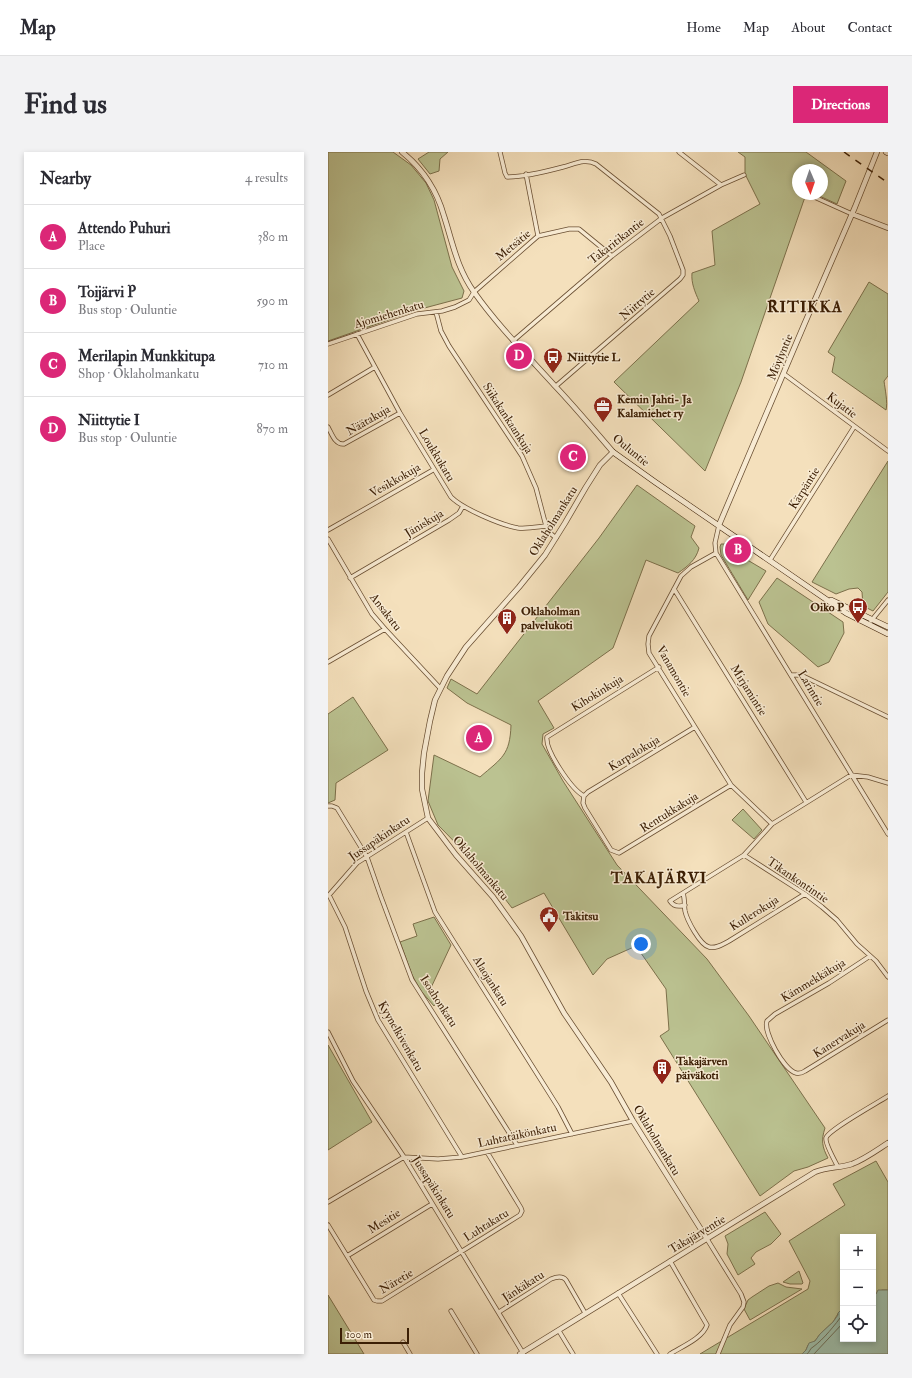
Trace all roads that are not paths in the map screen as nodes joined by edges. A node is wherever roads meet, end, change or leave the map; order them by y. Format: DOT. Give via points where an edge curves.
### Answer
graph roads {
  1 [pos="402,152"];
  2 [pos="500,152"];
  3 [pos="679,152"];
  4 [pos="877,152"];
  5 [pos="526,174"];
  6 [pos="744,175"];
  7 [pos="721,185"];
  8 [pos="821,200"];
  9 [pos="852,214"];
  10 [pos="662,218"];
  11 [pos="888,228"];
  12 [pos="538,236"];
  13 [pos="612,256"];
  14 [pos="474,292"];
  15 [pos="436,312"];
  16 [pos="357,334"];
  17 [pos="513,341"];
  18 [pos="328,344"];
  19 [pos="375,367"];
  20 [pos="784,374"];
  21 [pos="556,386"];
  22 [pos="328,395"];
  23 [pos="400,413"];
  24 [pos="328,426"];
  25 [pos="854,426"];
  26 [pos="613,452"];
  27 [pos="888,452"];
  28 [pos="433,470"];
  29 [pos="463,506"];
  30 [pos="719,525"];
  31 [pos="546,526"];
  32 [pos="328,530"];
  33 [pos="556,538"];
  34 [pos="328,539"];
  35 [pos="716,553"];
  36 [pos="770,560"];
  37 [pos="350,578"];
  38 [pos="674,589"];
  39 [pos="822,596"];
  40 [pos="888,600"];
  41 [pos="872,619"];
  42 [pos="868,625"];
  43 [pos="888,627"];
  44 [pos="385,629"];
  45 [pos="888,634"];
  46 [pos="328,662"];
  47 [pos="658,667"];
  48 [pos="791,675"];
  49 [pos="440,688"];
  50 [pos="888,717"];
  51 [pos="695,728"];
  52 [pos="851,775"];
  53 [pos="888,783"];
  54 [pos="731,785"];
  55 [pos="584,796"];
  56 [pos="806,802"];
  57 [pos="328,806"];
  58 [pos="428,818"];
  59 [pos="772,824"];
  60 [pos="406,832"];
  61 [pos="888,834"];
  62 [pos="744,855"];
  63 [pos="367,857"];
  64 [pos="683,893"];
  65 [pos="805,894"];
  66 [pos="329,895"];
  67 [pos="685,906"];
  68 [pos="870,956"];
  69 [pos="888,977"];
  70 [pos="888,1020"];
  71 [pos="328,1032"];
  72 [pos="799,1074"];
  73 [pos="888,1096"];
  74 [pos="633,1121"];
  75 [pos="572,1134"];
  76 [pos="888,1143"];
  77 [pos="517,1145"];
  78 [pos="487,1152"];
  79 [pos="404,1157"];
  80 [pos="462,1157"];
  81 [pos="838,1167"];
  82 [pos="328,1202"];
  83 [pos="432,1204"];
  84 [pos="328,1225"];
  85 [pos="707,1239"];
  86 [pos="462,1252"];
  87 [pos="347,1256"];
  88 [pos="670,1261"];
  89 [pos="618,1293"];
  90 [pos="450,1311"];
  91 [pos="499,1312"];
  92 [pos="585,1313"];
  93 [pos="558,1331"];
  94 [pos="403,1342"];
  95 [pos="522,1353"];
  96 [pos="410,1354"];
  97 [pos="477,1354"];
  98 [pos="573,1354"];
  99 [pos="657,1354"];
  100 [pos="670,1354"];
  101 [pos="718,1354"];
  1 -- 14 [label="street, Ouluntie" via="414,162 433,188 444,215 455,257"];
  2 -- 5 [label="street" via="506,176"];
  3 -- 7 [label="street"];
  4 -- 9 [label="street, Möylyntie"];
  5 -- 10 [label="street" via="582,161 593,162"];
  5 -- 12 [label="street"];
  6 -- 7 [label="street, Takaritikantie"];
  7 -- 10 [label="street, Takaritikantie"];
  8 -- 9 [label="street"];
  9 -- 11 [label="street"];
  9 -- 20 [label="street, Möylyntie"];
  10 -- 13 [label="street, Takaritikantie"];
  10 -- 21 [label="street, Niittytie" via="683,270 683,276"];
  12 -- 13 [label="street, Metsätie" via="569,229 578,230"];
  12 -- 14 [label="street, Metsätie"];
  13 -- 17 [label="street, Takaritikantie"];
  14 -- 15 [label="street, Ajomiehenkatu" via="465,302"];
  14 -- 17 [label="street, Ouluntie"];
  15 -- 16 [label="street, Ajomiehenkatu" via="417,314"];
  15 -- 31 [label="street, Siikakankaankuja" via="441,331 449,346 522,456 538,494"];
  16 -- 18 [label="street, Ajomiehenkatu"];
  16 -- 19 [label="street, Loukkukatu"];
  17 -- 21 [label="street, Ouluntie"];
  19 -- 22 [label="street"];
  19 -- 23 [label="street, Loukkukatu"];
  20 -- 25 [label="street, Kujatie"];
  20 -- 30 [label="street, Möylyntie"];
  21 -- 26 [label="street, Ouluntie"];
  23 -- 24 [label="street, Näätakuja" via="346,444 337,442"];
  23 -- 28 [label="street, Loukkukatu"];
  25 -- 27 [label="street, Kujatie"];
  25 -- 36 [label="street, Kärpäntie"];
  26 -- 30 [label="main road, Ouluntie"];
  26 -- 33 [label="street, Oklaholmankatu" via="588,482"];
  28 -- 29 [label="street, Loukkukatu" via="451,497"];
  28 -- 32 [label="street, Vesikkokuja"];
  29 -- 31 [label="street, Loukkukatu" via="513,527"];
  29 -- 37 [label="street, Jäniskuja" via="459,513 449,520"];
  30 -- 35 [label="street" via="715,543"];
  30 -- 36 [label="main road, Ouluntie"];
  31 -- 33 [label="street, Siikakankaankuja"];
  33 -- 49 [label="street, Oklaholmankatu" via="545,555 466,647"];
  34 -- 37 [label="street, Ansakatu"];
  35 -- 38 [label="street, Vanamontie" via="687,570"];
  35 -- 48 [label="street, Larintie"];
  36 -- 39 [label="main road, Ouluntie"];
  37 -- 44 [label="street, Ansakatu" via="372,614"];
  38 -- 47 [label="street, Vanamontie" via="649,636 649,653"];
  38 -- 56 [label="street, Mirjamintie"];
  39 -- 41 [label="main road, Ouluntie"];
  39 -- 42 [label="main road, Ouluntie"];
  40 -- 41 [label="street"];
  41 -- 42 [label="street"];
  41 -- 43 [label="main road, Ouluntie"];
  42 -- 45 [label="main road, Ouluntie"];
  44 -- 46 [label="street"];
  44 -- 49 [label="street, Ansakatu"];
  47 -- 51 [label="street, Vanamontie"];
  47 -- 55 [label="street, Kihokinkuja" via="547,737 548,745 566,779"];
  48 -- 50 [label="street" via="805,677"];
  48 -- 52 [label="street, Larintie"];
  49 -- 58 [label="street, Oklaholmankatu" via="430,721 422,773 422,794"];
  51 -- 54 [label="street, Vanamontie"];
  51 -- 55 [label="street, Karpalokuja"];
  52 -- 53 [label="street"];
  52 -- 56 [label="street"];
  52 -- 61 [label="street, Larintie"];
  54 -- 55 [label="street, Rentukkakuja" via="617,853 610,849 585,808"];
  54 -- 59 [label="street, Vanamontie"];
  56 -- 59 [label="street"];
  57 -- 63 [label="street, Isoahonkatu" via="337,808"];
  58 -- 60 [label="street, Jussapäkinkatu"];
  58 -- 74 [label="street, Oklaholmankatu" via="493,897 521,936 564,1013 611,1082"];
  59 -- 62 [label="street"];
  60 -- 63 [label="street, Jussapäkinkatu"];
  60 -- 75 [label="street, Alaojankatu" via="435,912 558,1107"];
  62 -- 64 [label="street"];
  62 -- 65 [label="street, Tikankontintie"];
  63 -- 66 [label="street, Jussapäkinkatu" via="353,866"];
  63 -- 77 [label="street, Isoahonkatu" via="412,980"];
  64 -- 67 [label="street"];
  64 -- 67 [label="street" via="670,901 674,906"];
  65 -- 67 [label="street, Kullerokuja" via="729,941 714,947 706,946 699,939 687,916"];
  65 -- 68 [label="street, Tikankontintie" via="830,914"];
  66 -- 80 [label="street, Kyynelkivenkatu" via="346,927 378,1020"];
  68 -- 69 [label="street, Tikankontintie" via="879,963"];
  68 -- 72 [label="street, Kämmekkäkuja" via="766,1022 775,1048 788,1068"];
  70 -- 72 [label="street, Kanervakuja"];
  71 -- 79 [label="street, Jussapäkinkatu" via="353,1081"];
  73 -- 81 [label="street" via="827,1136 827,1145"];
  74 -- 75 [label="street, Luhtatäikönkatu"];
  74 -- 85 [label="street, Oklaholmankatu"];
  75 -- 77 [label="street, Luhtatäikönkatu"];
  76 -- 81 [label="street, Takajärventie" via="857,1162"];
  77 -- 78 [label="street, Luhtatäikönkatu"];
  78 -- 80 [label="street, Luhtatäikönkatu"];
  78 -- 86 [label="street, Luhtakatu" via="522,1213"];
  79 -- 80 [label="street, Luhtatäikönkatu"];
  79 -- 82 [label="street"];
  79 -- 83 [label="street, Jussapäkinkatu"];
  81 -- 85 [label="street, Takajärventie" via="815,1172"];
  83 -- 86 [label="street, Jussapäkinkatu"];
  83 -- 87 [label="street, Mesitie"];
  84 -- 87 [label="street, Näretie"];
  85 -- 88 [label="street, Takajärventie"];
  85 -- 101 [label="street, Oklaholmankatu" via="744,1302 730,1325"];
  86 -- 87 [label="street, Näretie" via="379,1302 374,1300"];
  86 -- 91 [label="street, Jussapäkinkatu"];
  88 -- 89 [label="street, Takajärventie"];
  88 -- 100 [label="street" via="707,1324 700,1335"];
  89 -- 92 [label="street, Takajärventie"];
  89 -- 99 [label="street"];
  90 -- 97 [label="street"];
  91 -- 92 [label="street, Jänkäkatu" via="551,1279 559,1277 566,1280"];
  91 -- 95 [label="street, Jussapäkinkatu"];
  92 -- 93 [label="street, Takajärventie"];
  93 -- 95 [label="street, Takajärventie"];
  93 -- 98 [label="street"];
  94 -- 96 [label="street"];
}
